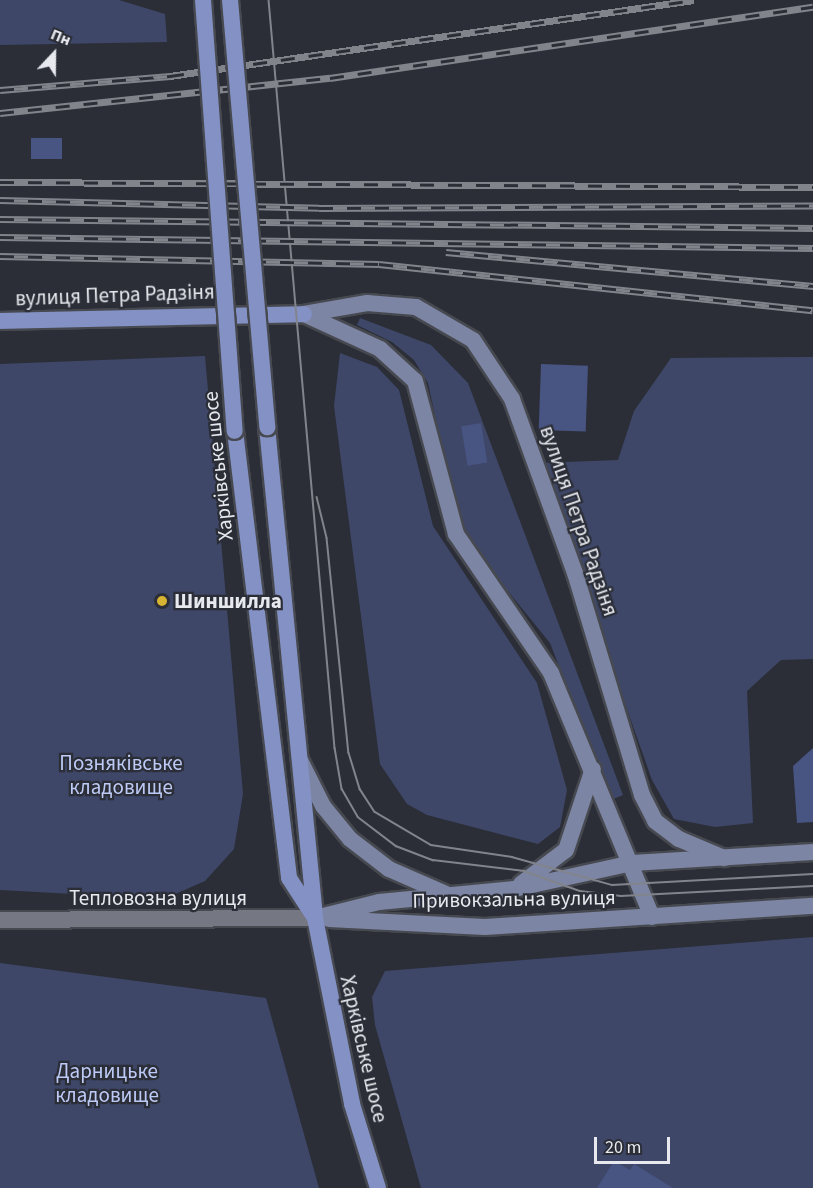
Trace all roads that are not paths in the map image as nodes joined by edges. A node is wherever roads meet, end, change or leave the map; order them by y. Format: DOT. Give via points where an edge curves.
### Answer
graph roads {
  1 [pos="203,0"];
  2 [pos="230,0"];
  3 [pos="304,314"];
  4 [pos="0,321"];
  5 [pos="296,752"];
  6 [pos="593,769"];
  7 [pos="813,852"];
  8 [pos="724,858"];
  9 [pos="632,863"];
  10 [pos="514,889"];
  11 [pos="447,894"];
  12 [pos="813,906"];
  13 [pos="652,917"];
  14 [pos="315,918"];
  15 [pos="0,920"];
  16 [pos="378,1188"];
  1 -- 14 [label="main road, Харківське шосе, bridge" via="235,431 289,878"];
  2 -- 5 [label="main road, Харківське шосе, bridge"];
  3 -- 4 [label="main road, вулиця Петра Радзіня"];
  3 -- 6 [label="main road, вулиця Петра Радзіня" via="380,349 415,381 456,534 538,647"];
  3 -- 8 [label="main road, вулиця Петра Радзіня" via="367,303 416,307 473,340 512,399 575,573 646,804 655,821 679,839"];
  5 -- 11 [label="main road, Привокзальна вулиця" via="323,806 350,839 389,869"];
  5 -- 14 [label="main road, Харківське шосе"];
  6 -- 9 [label="main road, вулиця Петра Радзіня"];
  6 -- 10 [label="main road" via="566,850"];
  7 -- 8 [label="main road, Привокзальна вулиця"];
  8 -- 9 [label="main road, Привокзальна вулиця"];
  9 -- 10 [label="main road, Привокзальна вулиця"];
  9 -- 13 [label="main road, вулиця Петра Радзіня"];
  10 -- 11 [label="main road, Привокзальна вулиця"];
  11 -- 14 [label="main road, Привокзальна вулиця" via="379,902"];
  12 -- 13 [label="main road, Привокзальна вулиця"];
  13 -- 14 [label="main road, Привокзальна вулиця" via="485,927"];
  14 -- 15 [label="street, Тепловозна вулиця"];
  14 -- 16 [label="main road, Харківське шосе" via="352,1104"];
}
